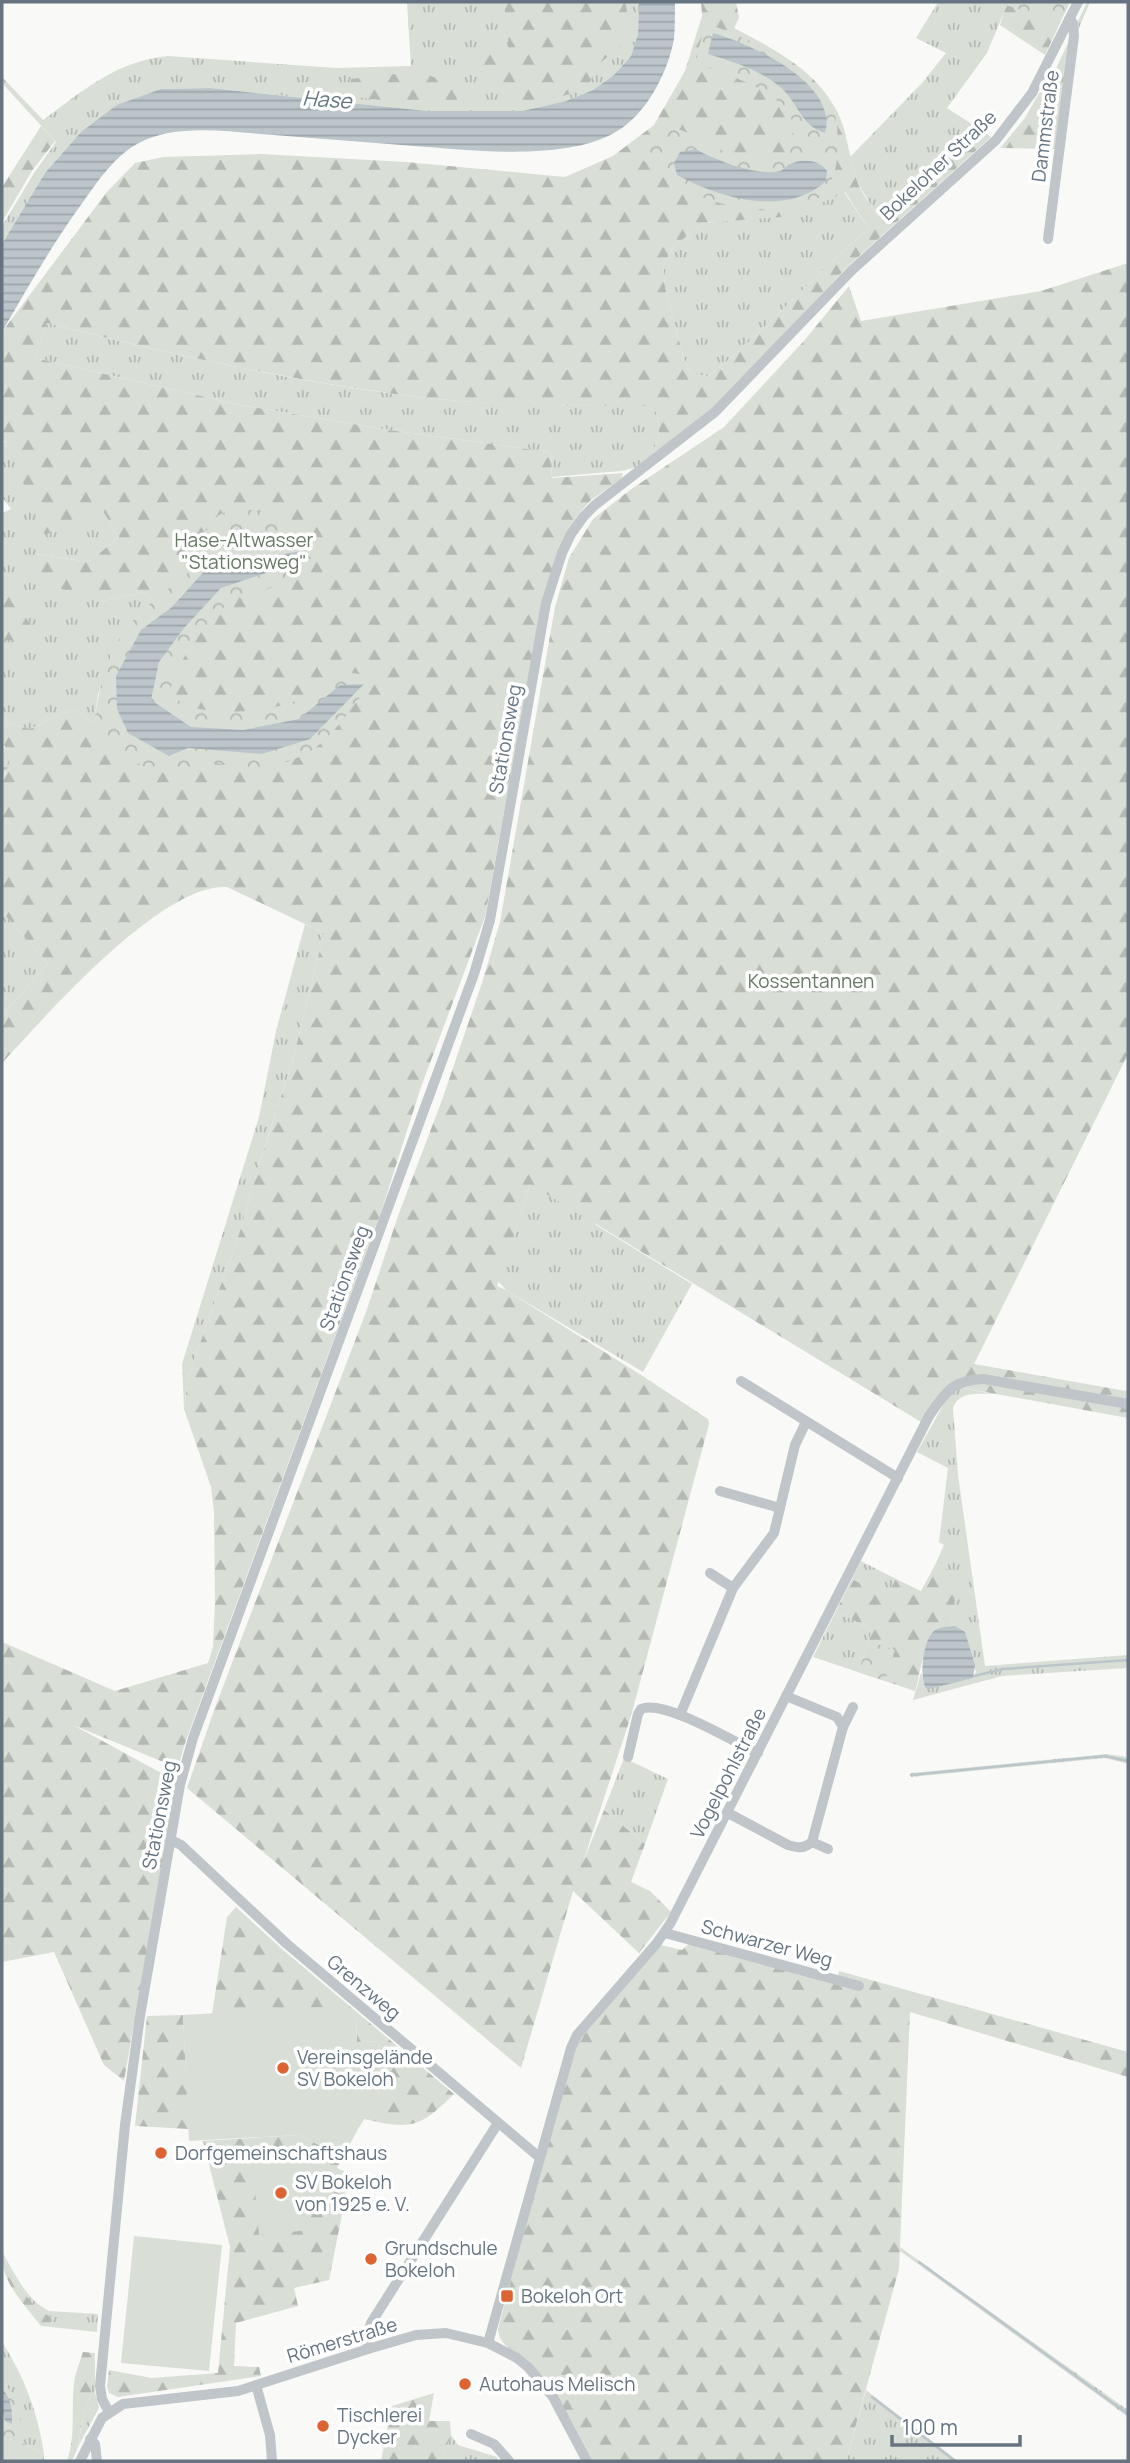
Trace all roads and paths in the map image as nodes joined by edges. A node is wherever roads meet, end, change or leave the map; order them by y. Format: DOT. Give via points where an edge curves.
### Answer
graph roads {
  1 [pos="1078,2"];
  2 [pos="1069,20"];
  3 [pos="1048,239"];
  4 [pos="851,271"];
  5 [pos="741,1381"];
  6 [pos="1128,1404"];
  7 [pos="806,1422"];
  8 [pos="898,1478"];
  9 [pos="720,1491"];
  10 [pos="780,1508"];
  11 [pos="710,1573"];
  12 [pos="733,1588"];
  13 [pos="786,1696"];
  14 [pos="853,1707"];
  15 [pos="680,1715"];
  16 [pos="843,1727"];
  17 [pos="758,1753"];
  18 [pos="628,1757"];
  19 [pos="728,1813"];
  20 [pos="171,1840"];
  21 [pos="812,1842"];
  22 [pos="828,1849"];
  23 [pos="665,1933"];
  24 [pos="859,1986"];
  25 [pos="498,2123"];
  26 [pos="539,2157"];
  27 [pos="488,2343"];
  28 [pos="368,2348"];
  29 [pos="257,2385"];
  30 [pos="109,2412"];
  31 [pos="471,2434"];
  32 [pos="90,2439"];
  33 [pos="80,2461"];
  34 [pos="97,2461"];
  35 [pos="272,2461"];
  36 [pos="509,2461"];
  37 [pos="587,2461"];
  1 -- 2 [label="street, Bokeloher Straße"];
  2 -- 3 [label="street, Dammstraße" via="1074,36"];
  2 -- 4 [label="street, Bokeloher Straße" via="1032,93 996,140"];
  4 -- 20 [label="street, Stationsweg" via="715,412 595,505 562,553 547,603 491,920 193,1738"];
  5 -- 7 [label="street"];
  6 -- 8 [label="street, Vogelpohlstraße" via="968,1380 954,1385 934,1408"];
  7 -- 8 [label="street"];
  7 -- 10 [label="street" via="795,1445"];
  8 -- 13 [label="street, Vogelpohlstraße"];
  9 -- 10 [label="street"];
  10 -- 12 [label="street" via="770,1541"];
  11 -- 12 [label="street"];
  12 -- 15 [label="street"];
  13 -- 16 [label="street" via="836,1717"];
  13 -- 17 [label="street, Vogelpohlstraße"];
  14 -- 16 [label="street"];
  15 -- 17 [label="street"];
  15 -- 18 [label="street" via="650,1706 641,1709"];
  16 -- 21 [label="street"];
  17 -- 19 [label="street, Vogelpohlstraße"];
  19 -- 21 [label="street" via="788,1845 807,1847"];
  19 -- 23 [label="street, Vogelpohlstraße"];
  20 -- 25 [label="street, Grenzweg"];
  20 -- 30 [label="street, Stationsweg" via="125,2125 100,2386"];
  21 -- 22 [label="street"];
  23 -- 24 [label="street, Schwarzer Weg"];
  23 -- 26 [label="street, Vogelpohlstraße" via="577,2035"];
  25 -- 26 [label="street, Grenzweg"];
  25 -- 28 [label="street" via="371,2323"];
  26 -- 27 [label="street, Vogelpohlstraße"];
  27 -- 28 [label="street, Römerstraße" via="446,2333 416,2335"];
  27 -- 37 [label="street, Römerstraße" via="517,2358 542,2381"];
  28 -- 29 [label="street, Römerstraße"];
  29 -- 30 [label="street, Römerstraße" via="131,2402"];
  29 -- 35 [label="street"];
  30 -- 32 [label="street"];
  31 -- 36 [label="street" via="494,2444"];
  32 -- 33 [label="street"];
  32 -- 34 [label="street"];
}
